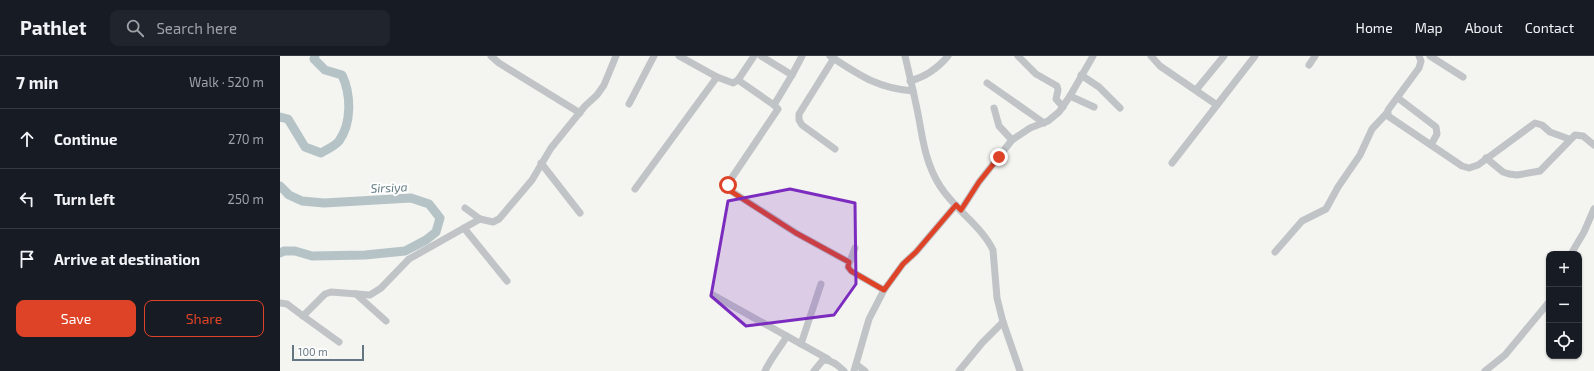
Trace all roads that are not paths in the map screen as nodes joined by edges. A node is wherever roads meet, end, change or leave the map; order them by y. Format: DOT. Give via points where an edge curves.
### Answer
graph roads {
  1 [pos="492,56"];
  2 [pos="616,56"];
  3 [pos="654,56"];
  4 [pos="679,56"];
  5 [pos="754,56"];
  6 [pos="761,56"];
  7 [pos="802,56"];
  8 [pos="905,56"];
  9 [pos="948,56"];
  10 [pos="1018,56"];
  11 [pos="1093,56"];
  12 [pos="1151,56"];
  13 [pos="1224,56"];
  14 [pos="1255,56"];
  15 [pos="1315,56"];
  16 [pos="1419,56"];
  17 [pos="1430,56"];
  18 [pos="832,57"];
  19 [pos="1309,65"];
  20 [pos="792,75"];
  21 [pos="1082,75"];
  22 [pos="1463,77"];
  23 [pos="717,78"];
  24 [pos="738,80"];
  25 [pos="910,81"];
  26 [pos="987,83"];
  27 [pos="1196,90"];
  28 [pos="912,91"];
  29 [pos="1070,96"];
  30 [pos="1398,98"];
  31 [pos="629,104"];
  32 [pos="774,105"];
  33 [pos="1217,105"];
  34 [pos="1063,107"];
  35 [pos="1094,107"];
  36 [pos="994,108"];
  37 [pos="1120,108"];
  38 [pos="580,113"];
  39 [pos="1387,113"];
  40 [pos="1044,123"];
  41 [pos="1569,139"];
  42 [pos="1012,140"];
  43 [pos="1431,145"];
  44 [pos="1594,145"];
  45 [pos="835,149"];
  46 [pos="1486,158"];
  47 [pos="541,163"];
  48 [pos="1172,163"];
  49 [pos="635,189"];
  50 [pos="465,208"];
  51 [pos="958,208"];
  52 [pos="1594,209"];
  53 [pos="580,213"];
  54 [pos="480,219"];
  55 [pos="464,228"];
  56 [pos="855,248"];
  57 [pos="1573,251"];
  58 [pos="1275,252"];
  59 [pos="849,262"];
  60 [pos="506,280"];
  61 [pos="821,284"];
  62 [pos="884,290"];
  63 [pos="355,294"];
  64 [pos="712,295"];
  65 [pos="280,302"];
  66 [pos="1546,306"];
  67 [pos="303,316"];
  68 [pos="386,321"];
  69 [pos="1003,322"];
  70 [pos="787,336"];
  71 [pos="339,342"];
  72 [pos="801,344"];
  73 [pos="828,359"];
  74 [pos="856,368"];
  75 [pos="765,371"];
  76 [pos="814,371"];
  77 [pos="844,371"];
  78 [pos="865,371"];
  79 [pos="959,371"];
  80 [pos="1020,371"];
  81 [pos="1485,371"];
  1 -- 38 [label="street"];
  2 -- 38 [label="street" via="604,85"];
  3 -- 31 [label="street"];
  4 -- 23 [label="street"];
  5 -- 24 [label="street"];
  6 -- 20 [label="street"];
  7 -- 20 [label="street"];
  8 -- 25 [label="street"];
  9 -- 25 [label="street" via="937,67"];
  10 -- 34 [label="street" via="1036,74 1057,86 1056,99"];
  11 -- 21 [label="street"];
  12 -- 27 [label="street" via="1160,66"];
  13 -- 27 [label="street"];
  14 -- 33 [label="street"];
  15 -- 19 [label="street"];
  16 -- 30 [label="street" via="1419,68"];
  17 -- 22 [label="street"];
  18 -- 28 [label="street" via="878,84"];
  18 -- 45 [label="street" via="799,114 799,120 802,126"];
  20 -- 32 [label="street"];
  21 -- 29 [label="street"];
  21 -- 37 [label="street" via="1099,87"];
  23 -- 24 [label="street" via="733,83"];
  23 -- 49 [label="street"];
  24 -- 32 [label="street"];
  25 -- 28 [label="street"];
  26 -- 40 [label="street"];
  27 -- 33 [label="street"];
  28 -- 51 [label="street" via="922,143 930,166 940,187"];
  29 -- 34 [label="street"];
  29 -- 35 [label="street"];
  30 -- 39 [label="street"];
  30 -- 43 [label="street" via="1436,127 1437,134"];
  32 -- 59 [label="street" via="778,109 775,115 731,179 728,189 796,233"];
  33 -- 48 [label="street"];
  34 -- 40 [label="street"];
  36 -- 42 [label="street" via="999,126"];
  38 -- 47 [label="street"];
  39 -- 43 [label="street"];
  39 -- 58 [label="street" via="1372,129 1360,155 1326,209 1302,221"];
  40 -- 42 [label="street" via="1030,128"];
  41 -- 44 [label="street" via="1579,135"];
  41 -- 46 [label="street" via="1535,123"];
  41 -- 46 [label="street" via="1540,171 1513,175 1504,172"];
  42 -- 51 [label="street"];
  43 -- 46 [label="street" via="1466,168 1473,167"];
  47 -- 53 [label="street"];
  47 -- 54 [label="street" via="532,180 499,219 493,222"];
  50 -- 54 [label="street"];
  51 -- 62 [label="street" via="903,264"];
  51 -- 69 [label="street" via="990,243 993,250 996,290"];
  52 -- 57 [label="street"];
  54 -- 55 [label="street"];
  55 -- 60 [label="street"];
  55 -- 63 [label="street" via="409,259 381,288 370,295"];
  56 -- 59 [label="street"];
  59 -- 62 [label="street" via="848,267 851,271"];
  61 -- 72 [label="street"];
  62 -- 74 [label="street" via="869,319"];
  63 -- 67 [label="street" via="325,294"];
  63 -- 68 [label="street"];
  64 -- 70 [label="street"];
  65 -- 67 [label="street"];
  66 -- 81 [label="street" via="1505,355"];
  67 -- 71 [label="street"];
  69 -- 79 [label="street"];
  69 -- 80 [label="street"];
  70 -- 72 [label="street"];
  70 -- 75 [label="street" via="772,356"];
  72 -- 73 [label="street"];
  73 -- 76 [label="street" via="823,360"];
  73 -- 77 [label="street"];
  74 -- 78 [label="street"];
}
